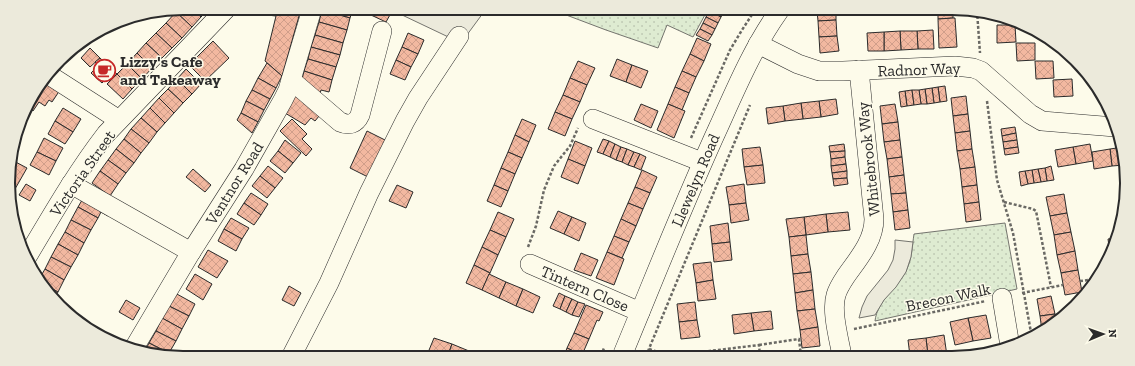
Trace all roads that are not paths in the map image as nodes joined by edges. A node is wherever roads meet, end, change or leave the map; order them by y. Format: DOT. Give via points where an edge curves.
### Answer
graph roads {
  1 [pos="220,15"];
  2 [pos="310,15"];
  3 [pos="776,15"];
  4 [pos="382,31"];
  5 [pos="460,36"];
  6 [pos="758,44"];
  7 [pos="859,70"];
  8 [pos="53,77"];
  9 [pos="291,80"];
  10 [pos="593,119"];
  11 [pos="119,120"];
  12 [pos="1110,127"];
  13 [pos="702,162"];
  14 [pos="71,184"];
  15 [pos="30,252"];
  16 [pos="191,252"];
  17 [pos="530,264"];
  18 [pos="1002,298"];
  19 [pos="640,312"];
  20 [pos="1009,341"];
  21 [pos="136,344"];
  22 [pos="625,348"];
  23 [pos="294,351"];
  24 [pos="841,351"];
  1 -- 11 [label="street, Victoria Street"];
  2 -- 9 [label="street, Ventnor Road"];
  3 -- 6 [label="street, Llewelyn Road"];
  4 -- 9 [label="street" via="356,122 348,125 340,122"];
  5 -- 23 [label="street" via="405,121"];
  6 -- 7 [label="street, Radnor Way" via="812,69"];
  6 -- 13 [label="street, Llewelyn Road"];
  7 -- 12 [label="street, Radnor Way" via="969,67 980,71 1030,114 1042,121"];
  7 -- 24 [label="street, Whitebrook Way" via="874,227 869,242 836,295 834,310"];
  8 -- 11 [label="street"];
  9 -- 16 [label="street, Ventnor Road" via="283,100 244,168"];
  10 -- 13 [label="street"];
  11 -- 14 [label="street, Victoria Street"];
  13 -- 19 [label="street, Llewelyn Road"];
  14 -- 15 [label="street, Victoria Street"];
  14 -- 16 [label="street"];
  16 -- 21 [label="street, Ventnor Road"];
  17 -- 19 [label="street, Tintern Close"];
  18 -- 20 [label="street"];
  19 -- 22 [label="street, Llewelyn Road"];
}
